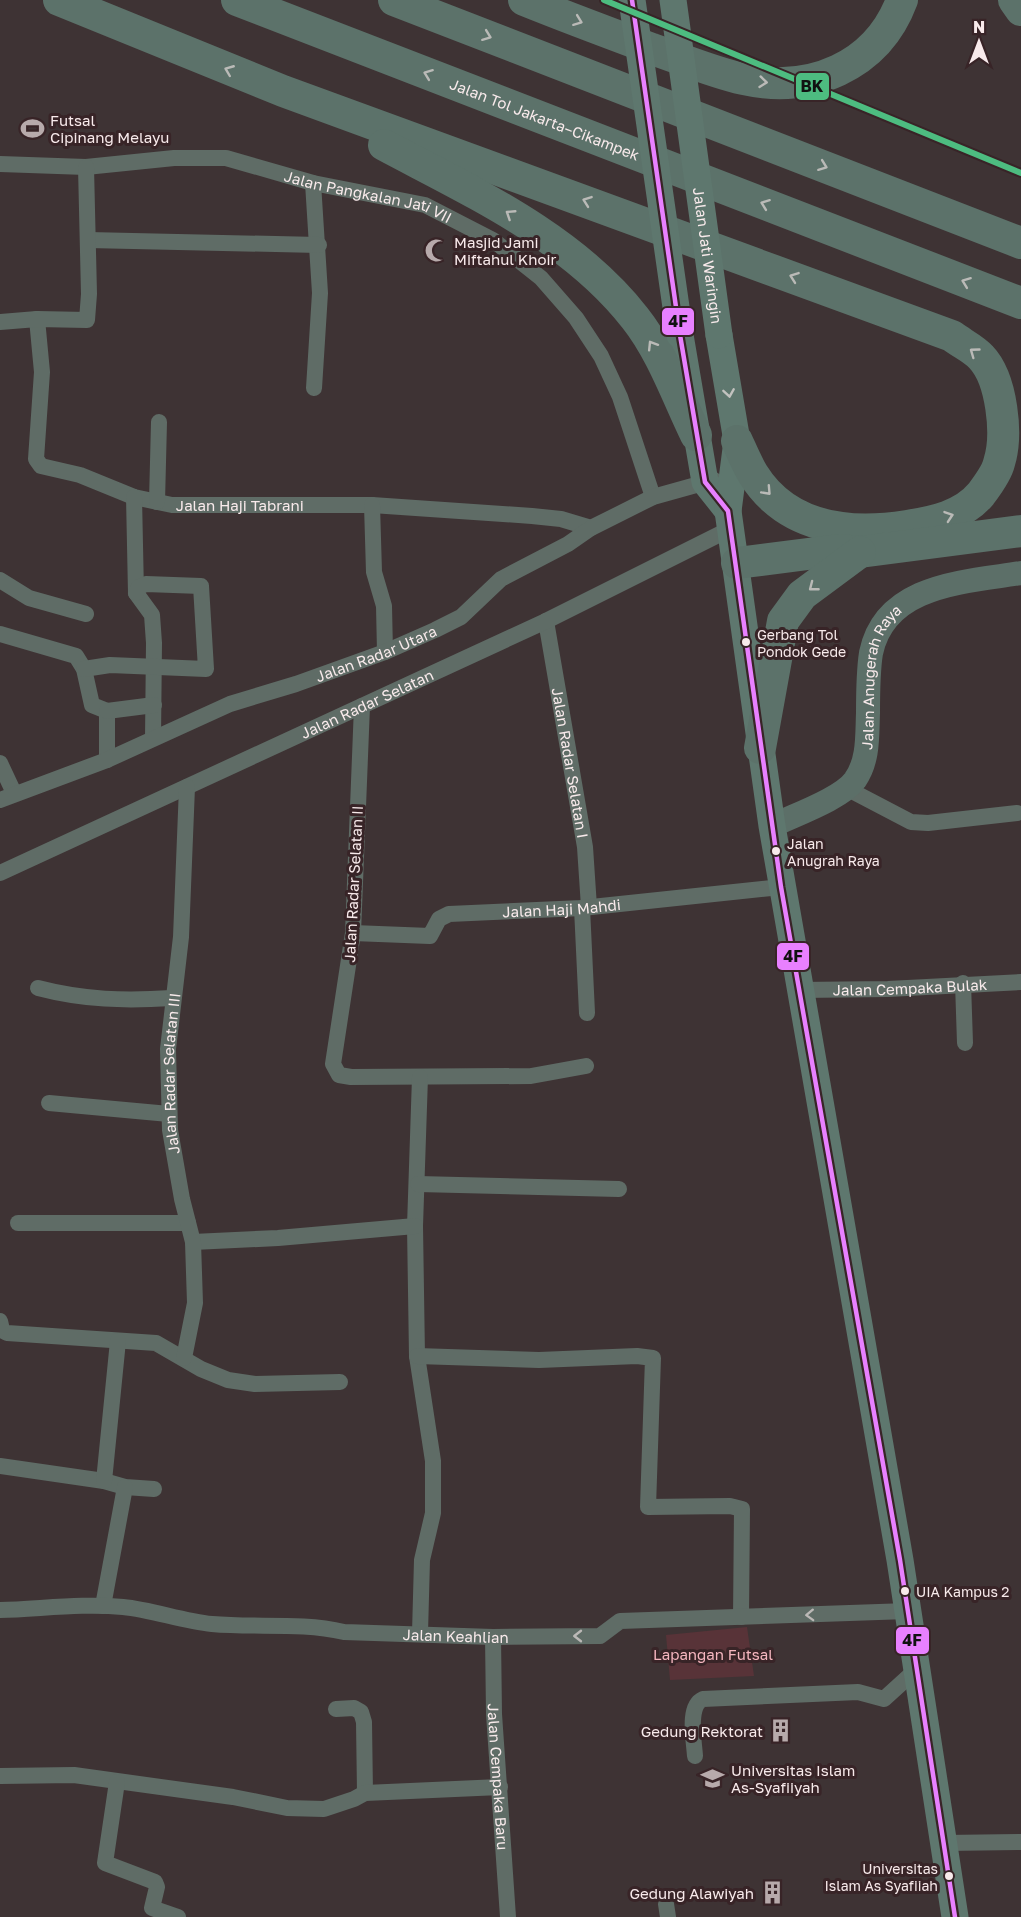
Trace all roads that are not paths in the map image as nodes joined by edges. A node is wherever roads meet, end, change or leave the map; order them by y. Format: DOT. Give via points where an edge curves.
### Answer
graph roads {
  1 [pos="59,0"];
  2 [pos="237,0"];
  3 [pos="394,0"];
  4 [pos="524,0"];
  5 [pos="632,0"];
  6 [pos="673,0"];
  7 [pos="902,0"];
  8 [pos="1014,0"];
  9 [pos="1021,10"];
  10 [pos="283,91"];
  11 [pos="0,164"];
  12 [pos="86,167"];
  13 [pos="313,183"];
  14 [pos="88,240"];
  15 [pos="1021,243"];
  16 [pos="319,245"];
  17 [pos="1021,303"];
  18 [pos="38,319"];
  19 [pos="0,322"];
  20 [pos="314,388"];
  21 [pos="159,422"];
  22 [pos="696,435"];
  23 [pos="737,441"];
  24 [pos="733,478"];
  25 [pos="705,482"];
  26 [pos="134,497"];
  27 [pos="653,497"];
  28 [pos="157,502"];
  29 [pos="372,505"];
  30 [pos="729,520"];
  31 [pos="591,528"];
  32 [pos="1021,531"];
  33 [pos="860,552"];
  34 [pos="736,563"];
  35 [pos="1021,573"];
  36 [pos="0,580"];
  37 [pos="136,593"];
  38 [pos="86,614"];
  39 [pos="546,621"];
  40 [pos="0,634"];
  41 [pos="385,652"];
  42 [pos="154,667"];
  43 [pos="84,669"];
  44 [pos="154,705"];
  45 [pos="362,706"];
  46 [pos="107,711"];
  47 [pos="153,738"];
  48 [pos="760,748"];
  49 [pos="106,760"];
  50 [pos="0,763"];
  51 [pos="187,787"];
  52 [pos="846,788"];
  53 [pos="7,796"];
  54 [pos="1017,813"];
  55 [pos="772,826"];
  56 [pos="0,873"];
  57 [pos="781,887"];
  58 [pos="585,908"];
  59 [pos="353,933"];
  60 [pos="1021,982"];
  61 [pos="963,983"];
  62 [pos="38,988"];
  63 [pos="799,990"];
  64 [pos="172,998"];
  65 [pos="587,1013"];
  66 [pos="965,1043"];
  67 [pos="586,1066"];
  68 [pos="420,1077"];
  69 [pos="49,1103"];
  70 [pos="169,1114"];
  71 [pos="418,1184"];
  72 [pos="619,1189"];
  73 [pos="18,1223"];
  74 [pos="188,1223"];
  75 [pos="415,1226"];
  76 [pos="193,1242"];
  77 [pos="0,1321"];
  78 [pos="118,1341"];
  79 [pos="417,1356"];
  80 [pos="184,1358"];
  81 [pos="340,1382"];
  82 [pos="0,1466"];
  83 [pos="104,1481"];
  84 [pos="125,1487"];
  85 [pos="154,1489"];
  86 [pos="103,1606"];
  87 [pos="0,1610"];
  88 [pos="908,1611"];
  89 [pos="741,1617"];
  90 [pos="420,1633"];
  91 [pos="493,1637"];
  92 [pos="917,1669"];
  93 [pos="336,1709"];
  94 [pos="695,1756"];
  95 [pos="0,1776"];
  96 [pos="117,1782"];
  97 [pos="500,1787"];
  98 [pos="365,1793"];
  99 [pos="1021,1842"];
  100 [pos="944,1843"];
  101 [pos="178,1917"];
  102 [pos="508,1917"];
  103 [pos="955,1917"];
  10 -- 1 [label="highway, one-way"];
  17 -- 2 [label="highway, Jalan Tol Jakarta–Cikampek, one-way"];
  3 -- 15 [label="highway, one-way"];
  4 -- 7 [label="highway, one-way" via="712,70 763,83 822,78 848,67 879,41"];
  5 -- 22 [label="main road, Jalan Jati Waringin, bridge"];
  6 -- 23 [label="main road, Jalan Jati Waringin, one-way, bridge"];
  8 -- 9 [label="highway"];
  22 -- 10 [label="highway, one-way" via="658,355 635,318 563,249 493,203"];
  23 -- 10 [label="highway, one-way" via="753,475 795,514 845,530 882,530 927,523 957,513 980,495 999,464 1002,412 995,382 982,358 952,336"];
  11 -- 12 [label="street, Jalan Pangkalan Jati VII"];
  12 -- 13 [label="street, Jalan Pangkalan Jati VII" via="174,158 226,158"];
  12 -- 14 [label="street"];
  13 -- 16 [label="street"];
  13 -- 27 [label="street, Jalan Pangkalan Jati VII" via="425,206 493,240 541,278 576,318 601,356 621,397"];
  14 -- 16 [label="street"];
  14 -- 18 [label="street" via="87,320"];
  16 -- 20 [label="street"];
  18 -- 19 [label="street"];
  18 -- 26 [label="street, Jalan Haji Tabrani" via="42,372 38,463"];
  21 -- 28 [label="street"];
  22 -- 25 [label="main road, Jalan Jati Waringin"];
  23 -- 24 [label="main road, Jalan Jati Waringin"];
  24 -- 25 [label="street, Jalan Radar Utara"];
  24 -- 30 [label="main road, Jalan Jati Waringin"];
  25 -- 27 [label="street, Jalan Radar Utara"];
  25 -- 30 [label="main road, Jalan Jati Waringin"];
  26 -- 28 [label="street, Jalan Haji Tabrani"];
  26 -- 37 [label="street"];
  27 -- 31 [label="street, Jalan Radar Utara"];
  28 -- 29 [label="street, Jalan Haji Tabrani" via="206,506"];
  29 -- 31 [label="street, Jalan Haji Tabrani" via="551,518"];
  29 -- 41 [label="street" via="374,572 384,606"];
  30 -- 34 [label="main road, Jalan Jati Waringin"];
  30 -- 39 [label="street, Jalan Radar Selatan"];
  31 -- 41 [label="street, Jalan Radar Utara" via="501,579 461,617"];
  32 -- 33 [label="highway"];
  33 -- 34 [label="highway" via="839,550"];
  33 -- 48 [label="highway, one-way" via="802,596 783,621"];
  34 -- 48 [label="main road, Jalan Jati Waringin"];
  35 -- 52 [label="street, Jalan Anugerah Raya" via="925,591 890,616 871,653 866,754 854,781"];
  36 -- 38 [label="street" via="29,598"];
  37 -- 42 [label="street" via="152,615"];
  37 -- 42 [label="street" via="139,586 146,584 202,588 206,669"];
  39 -- 45 [label="street, Jalan Radar Selatan"];
  39 -- 58 [label="street, Jalan Radar Selatan I" via="585,847"];
  40 -- 43 [label="street" via="69,652"];
  41 -- 47 [label="street, Jalan Radar Utara" via="230,704"];
  42 -- 43 [label="street" via="110,665"];
  42 -- 44 [label="street"];
  43 -- 46 [label="street" via="92,705"];
  44 -- 46 [label="street"];
  44 -- 47 [label="street"];
  45 -- 51 [label="street, Jalan Radar Selatan"];
  45 -- 59 [label="street, Jalan Radar Selatan II"];
  46 -- 49 [label="street"];
  47 -- 49 [label="street, Jalan Radar Utara"];
  48 -- 55 [label="main road, Jalan Jati Waringin"];
  49 -- 53 [label="street, Jalan Radar Utara"];
  50 -- 53 [label="street"];
  51 -- 56 [label="street, Jalan Radar Selatan"];
  51 -- 64 [label="street, Jalan Radar Selatan III" via="182,937"];
  52 -- 54 [label="street" via="911,822"];
  52 -- 55 [label="street"];
  55 -- 57 [label="main road, Jalan Jati Waringin"];
  57 -- 58 [label="street, Jalan Haji Mahdi"];
  57 -- 63 [label="main road, Jalan Jati Waringin"];
  58 -- 59 [label="street, Jalan Haji Mahdi" via="450,914 439,919 430,936"];
  58 -- 65 [label="street, Jalan Radar Selatan I"];
  59 -- 68 [label="street, Jalan Radar Selatan II" via="335,1070 351,1077"];
  60 -- 61 [label="street, Jalan Cempaka Bulak"];
  61 -- 63 [label="street, Jalan Cempaka Bulak"];
  61 -- 66 [label="street"];
  62 -- 64 [label="street" via="105,1001"];
  63 -- 88 [label="main road, Jalan Jati Waringin"];
  64 -- 70 [label="street, Jalan Radar Selatan III"];
  67 -- 68 [label="street" via="531,1076"];
  68 -- 71 [label="street"];
  69 -- 70 [label="street"];
  70 -- 74 [label="street, Jalan Radar Selatan III"];
  71 -- 72 [label="street"];
  71 -- 75 [label="street"];
  73 -- 74 [label="street"];
  74 -- 76 [label="street, Jalan Radar Selatan III"];
  75 -- 76 [label="street" via="278,1239"];
  75 -- 79 [label="street"];
  76 -- 80 [label="street, Jalan Radar Selatan III" via="195,1303"];
  77 -- 78 [label="street" via="7,1333"];
  78 -- 80 [label="street" via="156,1343"];
  78 -- 83 [label="street"];
  79 -- 89 [label="street" via="653,1358 648,1507 742,1509"];
  79 -- 90 [label="street" via="433,1461 433,1513 422,1560"];
  80 -- 81 [label="street" via="228,1380 255,1384"];
  82 -- 83 [label="street"];
  83 -- 84 [label="street"];
  84 -- 85 [label="street"];
  84 -- 86 [label="street"];
  86 -- 87 [label="street, Jalan Keahlian"];
  86 -- 90 [label="street, Jalan Keahlian" via="216,1624"];
  88 -- 89 [label="street, Jalan Keahlian, one-way"];
  88 -- 92 [label="main road, Jalan Jati Waringin"];
  89 -- 91 [label="street, Jalan Keahlian, one-way" via="620,1621 600,1636"];
  90 -- 91 [label="street, Jalan Keahlian"];
  91 -- 97 [label="street, Jalan Cempaka Baru"];
  92 -- 94 [label="street" via="884,1699 858,1692 697,1701"];
  92 -- 100 [label="main road, Jalan Jati Waringin"];
  93 -- 98 [label="street" via="354,1708 361,1712"];
  95 -- 96 [label="street" via="74,1775"];
  96 -- 98 [label="street" via="287,1808 324,1809"];
  96 -- 101 [label="street" via="105,1863 155,1882 152,1908"];
  97 -- 98 [label="street"];
  97 -- 102 [label="street, Jalan Cempaka Baru"];
  99 -- 100 [label="street"];
  100 -- 103 [label="main road, Jalan Jati Waringin"];
}
